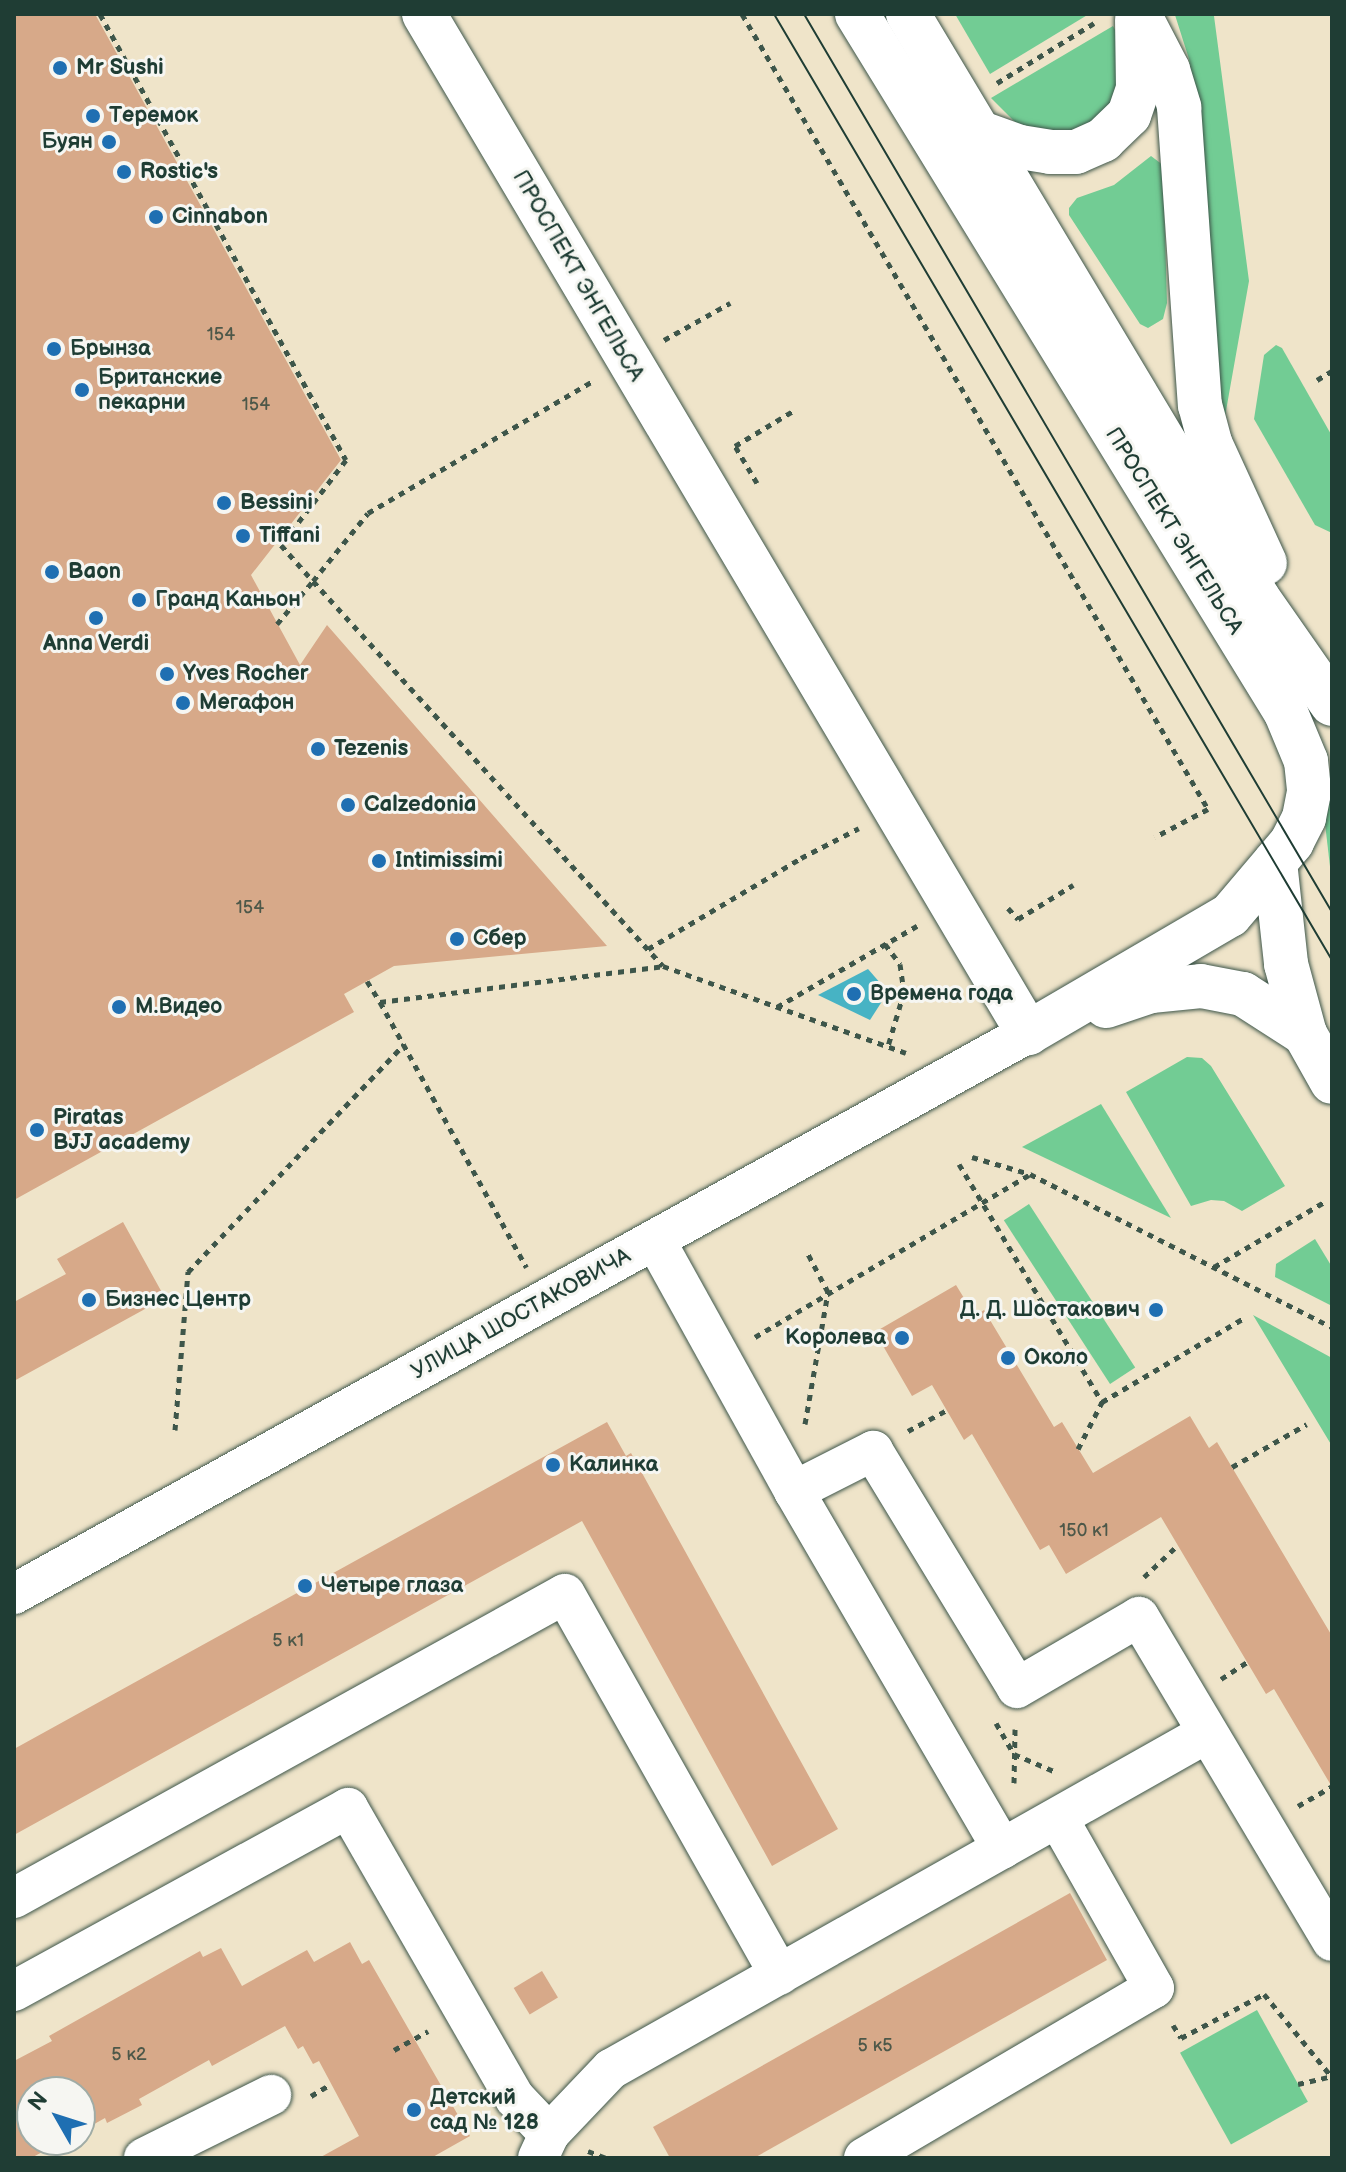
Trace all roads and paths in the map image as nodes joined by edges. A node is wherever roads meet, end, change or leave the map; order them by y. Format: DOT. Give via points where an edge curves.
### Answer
graph roads {
  1 [pos="100,14"];
  2 [pos="424,14"];
  3 [pos="742,14"];
  4 [pos="857,14"];
  5 [pos="908,14"];
  6 [pos="1127,14"];
  7 [pos="989,87"];
  8 [pos="978,132"];
  9 [pos="730,303"];
  10 [pos="660,343"];
  11 [pos="1332,371"];
  12 [pos="602,376"];
  13 [pos="1317,380"];
  14 [pos="793,411"];
  15 [pos="759,487"];
  16 [pos="313,581"];
  17 [pos="277,624"];
  18 [pos="1326,694"];
  19 [pos="866,824"];
  20 [pos="1155,837"];
  21 [pos="1275,862"];
  22 [pos="1073,885"];
  23 [pos="1005,906"];
  24 [pos="925,921"];
  25 [pos="885,944"];
  26 [pos="648,949"];
  27 [pos="663,966"];
  28 [pos="367,981"];
  29 [pos="380,1002"];
  30 [pos="777,1007"];
  31 [pos="1028,1033"];
  32 [pos="1305,1034"];
  33 [pos="404,1044"];
  34 [pos="888,1046"];
  35 [pos="912,1055"];
  36 [pos="1332,1082"];
  37 [pos="972,1157"];
  38 [pos="959,1164"];
  39 [pos="1030,1174"];
  40 [pos="1326,1201"];
  41 [pos="982,1202"];
  42 [pos="655,1240"];
  43 [pos="807,1252"];
  44 [pos="1214,1267"];
  45 [pos="526,1268"];
  46 [pos="828,1292"];
  47 [pos="1244,1318"];
  48 [pos="1332,1327"];
  49 [pos="722,1357"];
  50 [pos="1102,1402"];
  51 [pos="1307,1424"];
  52 [pos="804,1428"];
  53 [pos="175,1430"];
  54 [pos="1078,1449"];
  55 [pos="1232,1467"];
  56 [pos="794,1491"];
  57 [pos="1178,1545"];
  58 [pos="1137,1584"];
  59 [pos="14,1594"];
  60 [pos="1017,1688"];
  61 [pos="1207,1733"];
  62 [pos="1058,1818"];
  63 [pos="1007,1847"];
  64 [pos="14,1898"];
  65 [pos="1332,1941"];
  66 [pos="780,1975"];
  67 [pos="1154,1988"];
  68 [pos="14,1991"];
  69 [pos="1332,2076"];
  70 [pos="1298,2084"];
  71 [pos="271,2095"];
  72 [pos="543,2146"];
  73 [pos="144,2158"];
  74 [pos="864,2158"];
  1 -- 16 [label="path" via="346,460 281,545"];
  2 -- 31 [label="main road, ПРОСПЕКТ ЭНГЕЛЬСА"];
  3 -- 20 [label="path" via="1208,809"];
  4 -- 21 [label="main road, ПРОСПЕКТ ЭНГЕЛЬСА" via="1286,713 1306,761 1309,792 1304,818"];
  5 -- 8 [label="main road, ПРОСПЕКТ ЭНГЕЛЬСА"];
  6 -- 7 [label="path"];
  6 -- 8 [label="main road" via="1138,89 1129,115 1103,140 1076,152 1050,152"];
  6 -- 18 [label="main road, ПРОСПЕКТ ЭНГЕЛЬСА" via="1168,70 1179,107 1196,379 1210,443"];
  8 -- 18 [label="main road, ПРОСПЕКТ ЭНГЕЛЬСА" via="1258,598"];
  9 -- 10 [label="path"];
  11 -- 13 [label="path"];
  12 -- 16 [label="path" via="368,513"];
  14 -- 15 [label="path" via="735,446"];
  16 -- 17 [label="path"];
  16 -- 26 [label="path"];
  19 -- 26 [label="path"];
  21 -- 31 [label="main road, УЛИЦА ШОСТАКОВИЧА" via="1230,915"];
  21 -- 32 [label="main road" via="1286,964"];
  22 -- 23 [label="path" via="1018,919"];
  24 -- 25 [label="path"];
  25 -- 30 [label="path"];
  25 -- 34 [label="path" via="900,964 904,992"];
  26 -- 27 [label="path"];
  27 -- 29 [label="path"];
  27 -- 30 [label="path"];
  28 -- 29 [label="path"];
  29 -- 33 [label="path"];
  30 -- 34 [label="path"];
  31 -- 32 [label="main road, УЛИЦА ШОСТАКОВИЧА" via="1151,991 1201,986 1243,994"];
  31 -- 42 [label="street, УЛИЦА ШОСТАКОВИЧА"];
  32 -- 36 [label="main road"];
  33 -- 45 [label="path"];
  33 -- 53 [label="path" via="188,1272"];
  34 -- 35 [label="path"];
  37 -- 39 [label="path"];
  38 -- 41 [label="path"];
  39 -- 41 [label="path"];
  39 -- 44 [label="path"];
  40 -- 44 [label="path"];
  41 -- 46 [label="path"];
  41 -- 50 [label="path"];
  42 -- 49 [label="street"];
  42 -- 59 [label="street, УЛИЦА ШОСТАКОВИЧА"];
  43 -- 46 [label="path"];
  44 -- 48 [label="path"];
  46 -- 49 [label="path"];
  46 -- 52 [label="path"];
  47 -- 50 [label="path"];
  49 -- 56 [label="street"];
  50 -- 54 [label="path"];
  51 -- 55 [label="path"];
  56 -- 60 [label="street" via="873,1451"];
  56 -- 63 [label="street"];
  57 -- 58 [label="path"];
  60 -- 61 [label="street" via="1139,1617"];
  60 -- 63 [label="path"];
  61 -- 62 [label="street"];
  61 -- 65 [label="street"];
  62 -- 63 [label="street"];
  62 -- 67 [label="street"];
  63 -- 66 [label="street"];
  64 -- 66 [label="street" via="565,1594"];
  66 -- 72 [label="street" via="611,2069"];
  67 -- 69 [label="path" via="1181,2038 1264,1994"];
  67 -- 74 [label="street"];
  68 -- 72 [label="street" via="348,1808"];
  69 -- 70 [label="path"];
  71 -- 73 [label="street"];
}
